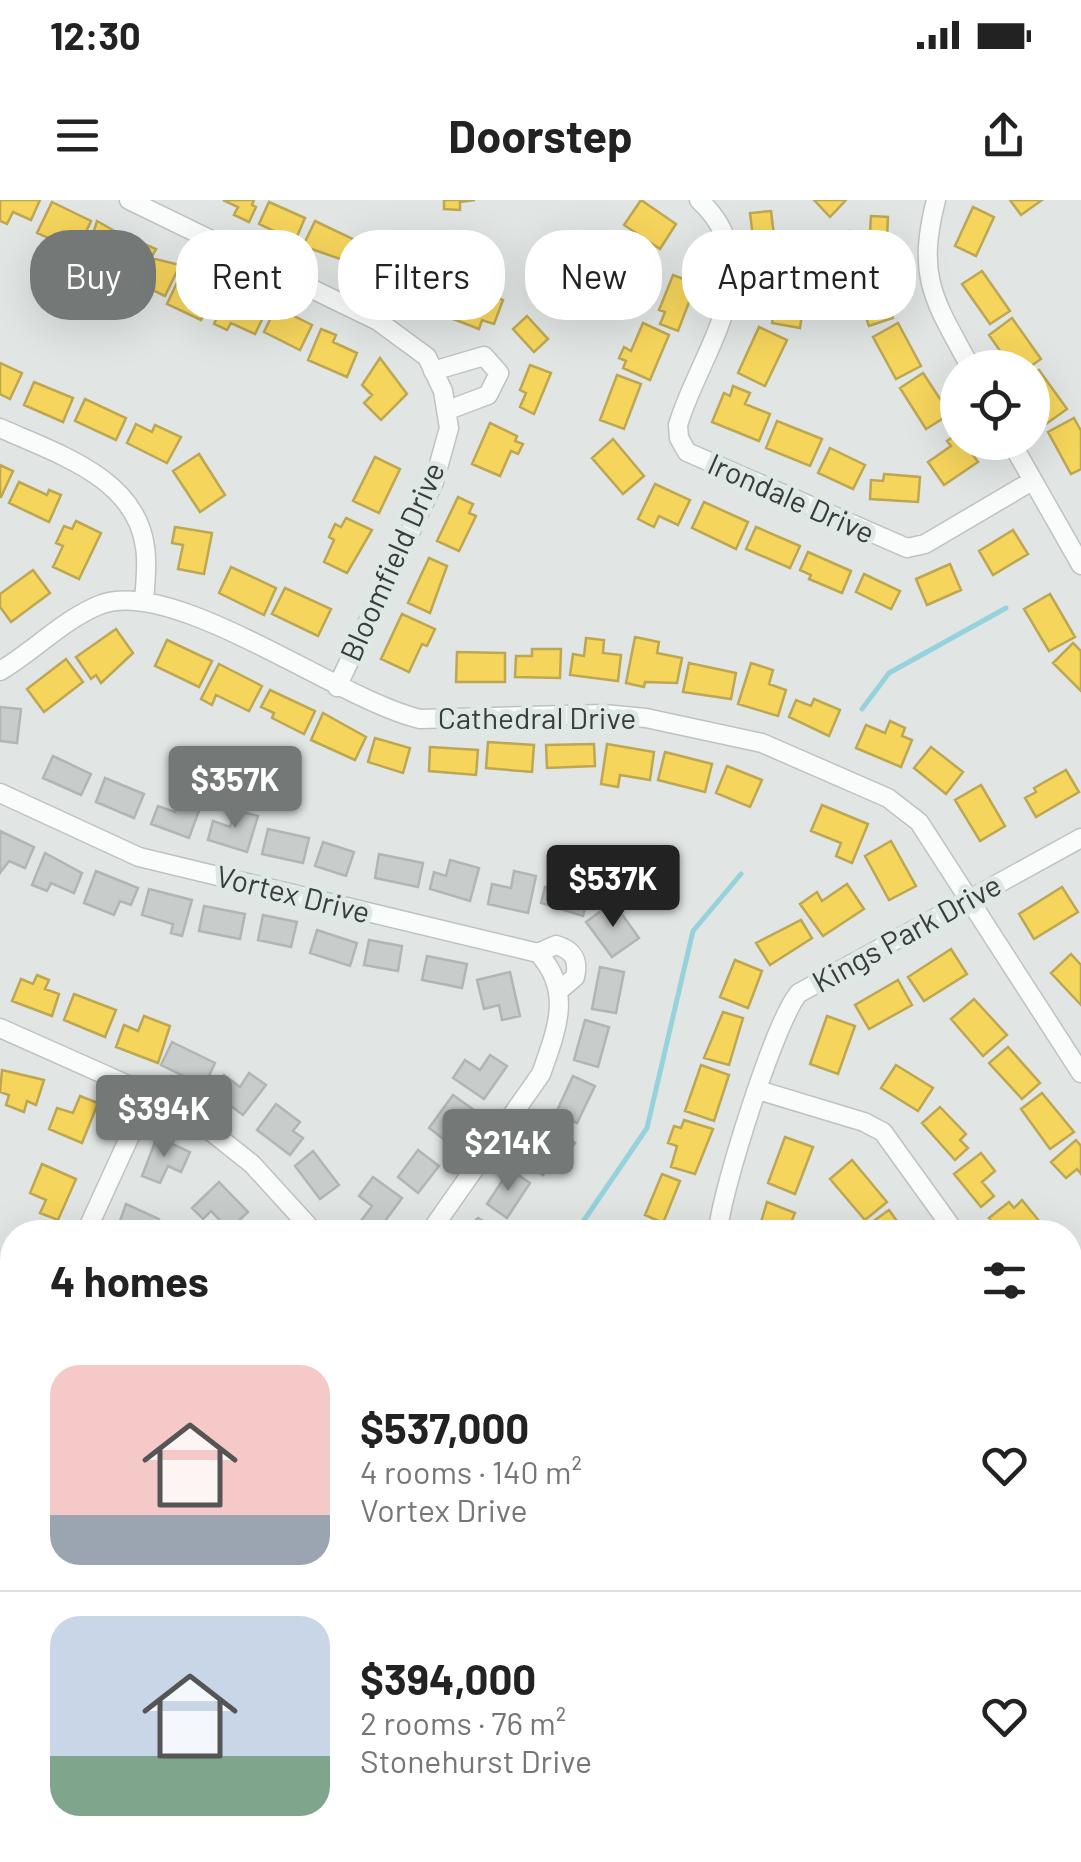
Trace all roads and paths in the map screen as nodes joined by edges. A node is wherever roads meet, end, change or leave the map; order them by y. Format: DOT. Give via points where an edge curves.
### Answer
graph roads {
  1 [pos="129,200"];
  2 [pos="699,200"];
  3 [pos="936,200"];
  4 [pos="962,350"];
  5 [pos="434,371"];
  6 [pos="448,410"];
  7 [pos="0,428"];
  8 [pos="1021,460"];
  9 [pos="1032,481"];
  10 [pos="1081,564"];
  11 [pos="144,602"];
  12 [pos="0,671"];
  13 [pos="336,688"];
  14 [pos="0,793"];
  15 [pos="1081,838"];
  16 [pos="969,900"];
  17 [pos="0,1028"];
  18 [pos="1081,1073"];
  19 [pos="758,1090"];
  20 [pos="150,1092"];
  21 [pos="91,1220"];
  22 [pos="302,1220"];
  23 [pos="438,1220"];
  24 [pos="721,1220"];
  25 [pos="946,1220"];
  1 -- 5 [label="street, Bloomfield Drive" via="378,322 427,356"];
  2 -- 9 [label="street, Irondale Drive" via="724,237 730,306 678,425 687,452 907,548"];
  3 -- 4 [label="street" via="926,237 927,276"];
  5 -- 6 [label="street, Bloomfield Drive"];
  5 -- 6 [label="street" via="484,356 499,373 488,395"];
  6 -- 13 [label="street, Bloomfield Drive" via="434,482"];
  7 -- 11 [label="street" via="83,466 117,492 141,527"];
  8 -- 9 [label="street"];
  9 -- 10 [label="street"];
  11 -- 12 [label="street, Cathedral Drive" via="118,600 88,611"];
  11 -- 13 [label="street, Cathedral Drive" via="188,614"];
  13 -- 16 [label="street, Cathedral Drive" via="420,719 603,714 762,743 912,813"];
  14 -- 23 [label="street, Vortex Drive" via="139,857 538,953 561,989 541,1074"];
  15 -- 16 [label="street, Kings Park Drive"];
  16 -- 18 [label="street, Cathedral Drive"];
  16 -- 19 [label="street, Kings Park Drive" via="799,993 781,1020"];
  17 -- 20 [label="street"];
  19 -- 24 [label="street, Kings Park Drive"];
  19 -- 25 [label="street" via="883,1132"];
  20 -- 21 [label="street"];
  20 -- 22 [label="street" via="217,1132"];
}
